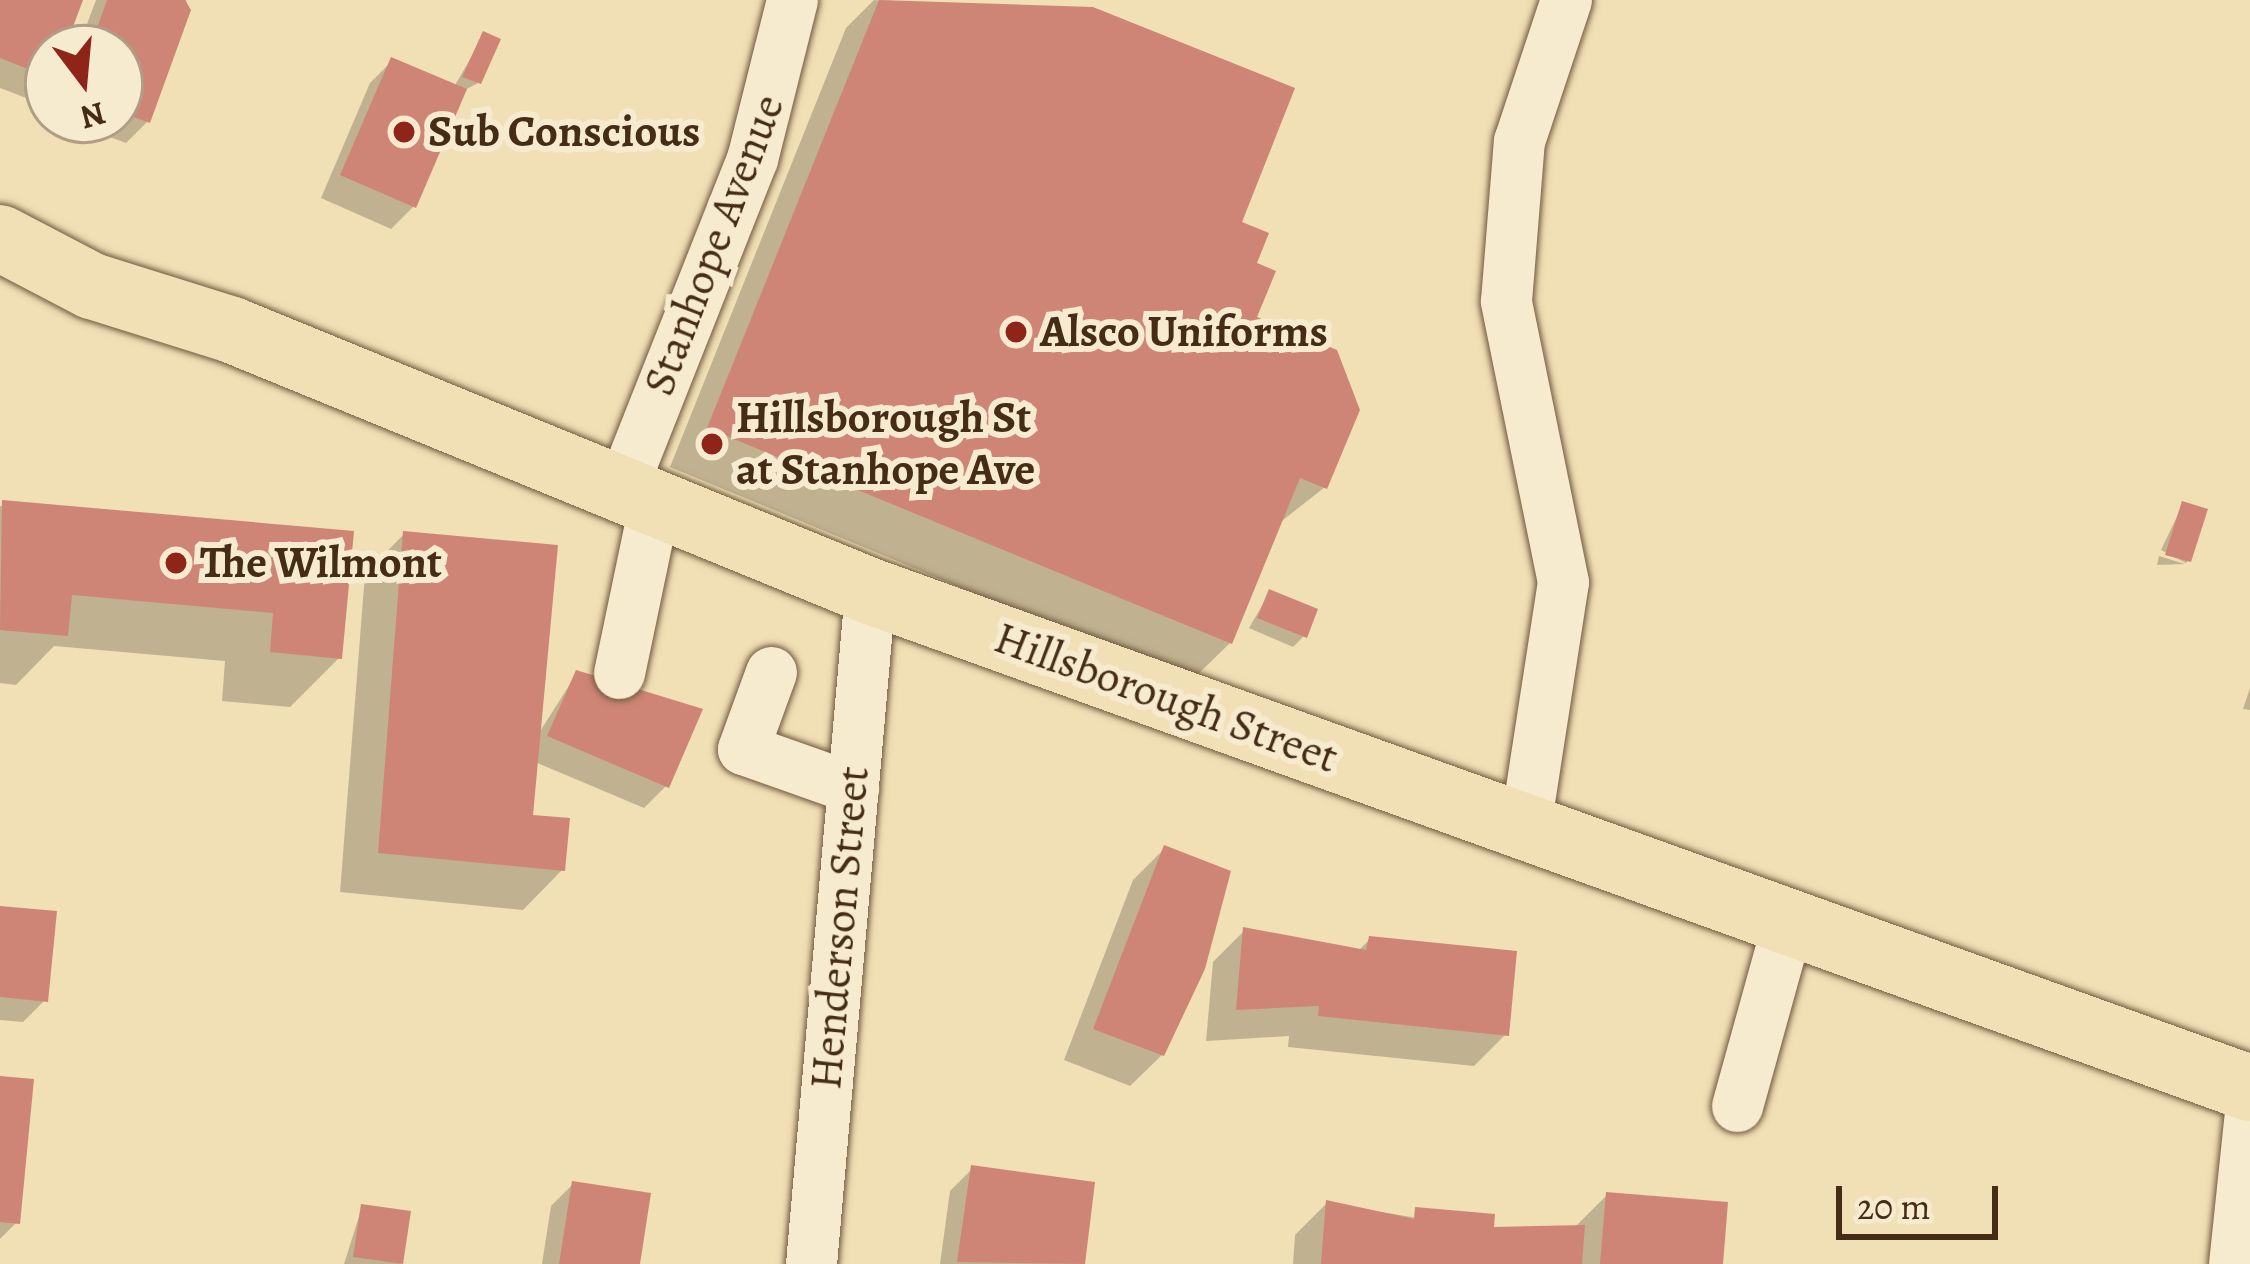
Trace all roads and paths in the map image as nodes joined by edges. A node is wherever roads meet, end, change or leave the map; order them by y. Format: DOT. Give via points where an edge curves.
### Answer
graph roads {
  1 [pos="792,0"];
  2 [pos="1566,0"];
  3 [pos="0,238"];
  4 [pos="92,286"];
  5 [pos="0,289"];
  6 [pos="639,494"];
  7 [pos="870,591"];
  8 [pos="771,672"];
  9 [pos="619,673"];
  10 [pos="853,788"];
  11 [pos="1525,827"];
  12 [pos="1788,922"];
  13 [pos="2250,1088"];
  14 [pos="1737,1106"];
  15 [pos="2250,1112"];
  16 [pos="811,1264"];
  17 [pos="2234,1264"];
  1 -- 6 [label="street, Stanhope Avenue" via="758,141"];
  2 -- 11 [label="street" via="1519,141 1506,301 1563,582"];
  3 -- 4 [label="main road, Hillsborough Street"];
  4 -- 5 [label="main road, Hillsborough Street"];
  4 -- 6 [label="main road, Hillsborough Street" via="232,330"];
  6 -- 7 [label="main road, Hillsborough Street"];
  6 -- 9 [label="street, Stanhope Avenue"];
  7 -- 10 [label="street, Henderson Street"];
  7 -- 11 [label="main road, Hillsborough Street"];
  8 -- 10 [label="street" via="742,749"];
  10 -- 16 [label="street, Henderson Street"];
  11 -- 12 [label="main road, Hillsborough Street"];
  12 -- 13 [label="main road, Hillsborough Street"];
  12 -- 14 [label="street"];
  15 -- 17 [label="street"];
}
